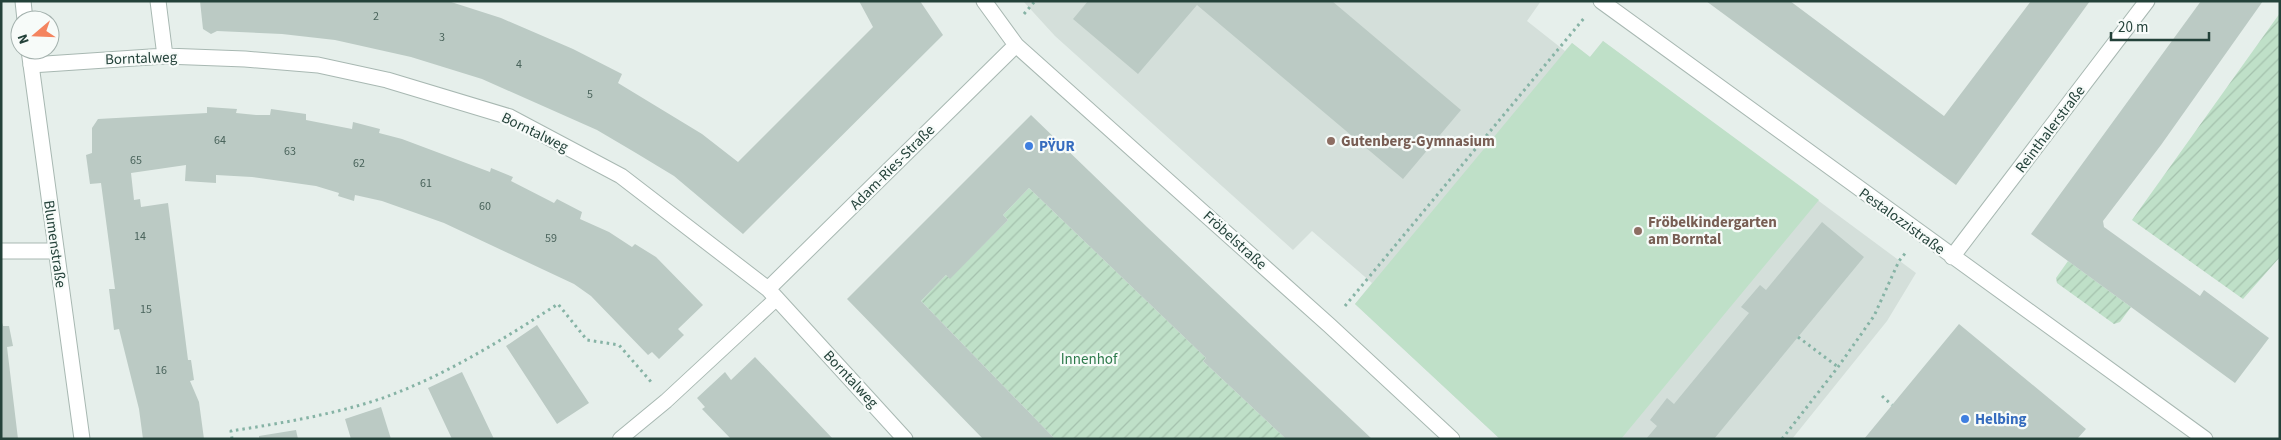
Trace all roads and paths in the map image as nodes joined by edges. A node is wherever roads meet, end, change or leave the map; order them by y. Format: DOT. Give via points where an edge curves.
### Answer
graph roads {
  1 [pos="158,1"];
  2 [pos="984,1"];
  3 [pos="1035,1"];
  4 [pos="1601,1"];
  5 [pos="2148,1"];
  6 [pos="1032,6"];
  7 [pos="1586,16"];
  8 [pos="1016,45"];
  9 [pos="165,56"];
  10 [pos="60,57"];
  11 [pos="30,60"];
  12 [pos="1,251"];
  13 [pos="56,251"];
  14 [pos="1952,256"];
  15 [pos="1899,261"];
  16 [pos="772,294"];
  17 [pos="1329,325"];
  18 [pos="1798,337"];
  19 [pos="1838,367"];
  20 [pos="1882,396"];
  21 [pos="666,401"];
  22 [pos="1892,405"];
  23 [pos="82,439"];
  24 [pos="232,439"];
  25 [pos="620,439"];
  26 [pos="905,439"];
  27 [pos="1452,439"];
  28 [pos="1782,439"];
  29 [pos="2205,439"];
  1 -- 9 [label="street"];
  2 -- 8 [label="street, Fröbelstraße"];
  3 -- 6 [label="path"];
  4 -- 14 [label="street, Pestalozzistraße"];
  5 -- 14 [label="street, Reinthalerstraße"];
  7 -- 17 [label="path"];
  8 -- 16 [label="street, Adam-Ries-Straße"];
  8 -- 17 [label="street, Fröbelstraße"];
  9 -- 10 [label="street, Borntalweg"];
  9 -- 16 [label="street, Borntalweg" via="318,65 387,80 510,117 621,176"];
  11 -- 13 [label="street, Blumenstraße"];
  12 -- 13 [label="street"];
  13 -- 23 [label="street, Blumenstraße"];
  14 -- 29 [label="street, Pestalozzistraße"];
  15 -- 19 [label="path" via="1874,316"];
  16 -- 21 [label="lane, Adam-Ries-Straße"];
  16 -- 26 [label="street, Borntalweg"];
  17 -- 27 [label="street, Fröbelstraße"];
  18 -- 19 [label="path"];
  19 -- 28 [label="path"];
  20 -- 22 [label="path"];
  21 -- 24 [label="path" via="619,345 587,340 558,304 465,360 382,398 298,421 231,430"];
  21 -- 25 [label="lane, Adam-Ries-Straße"];
}
